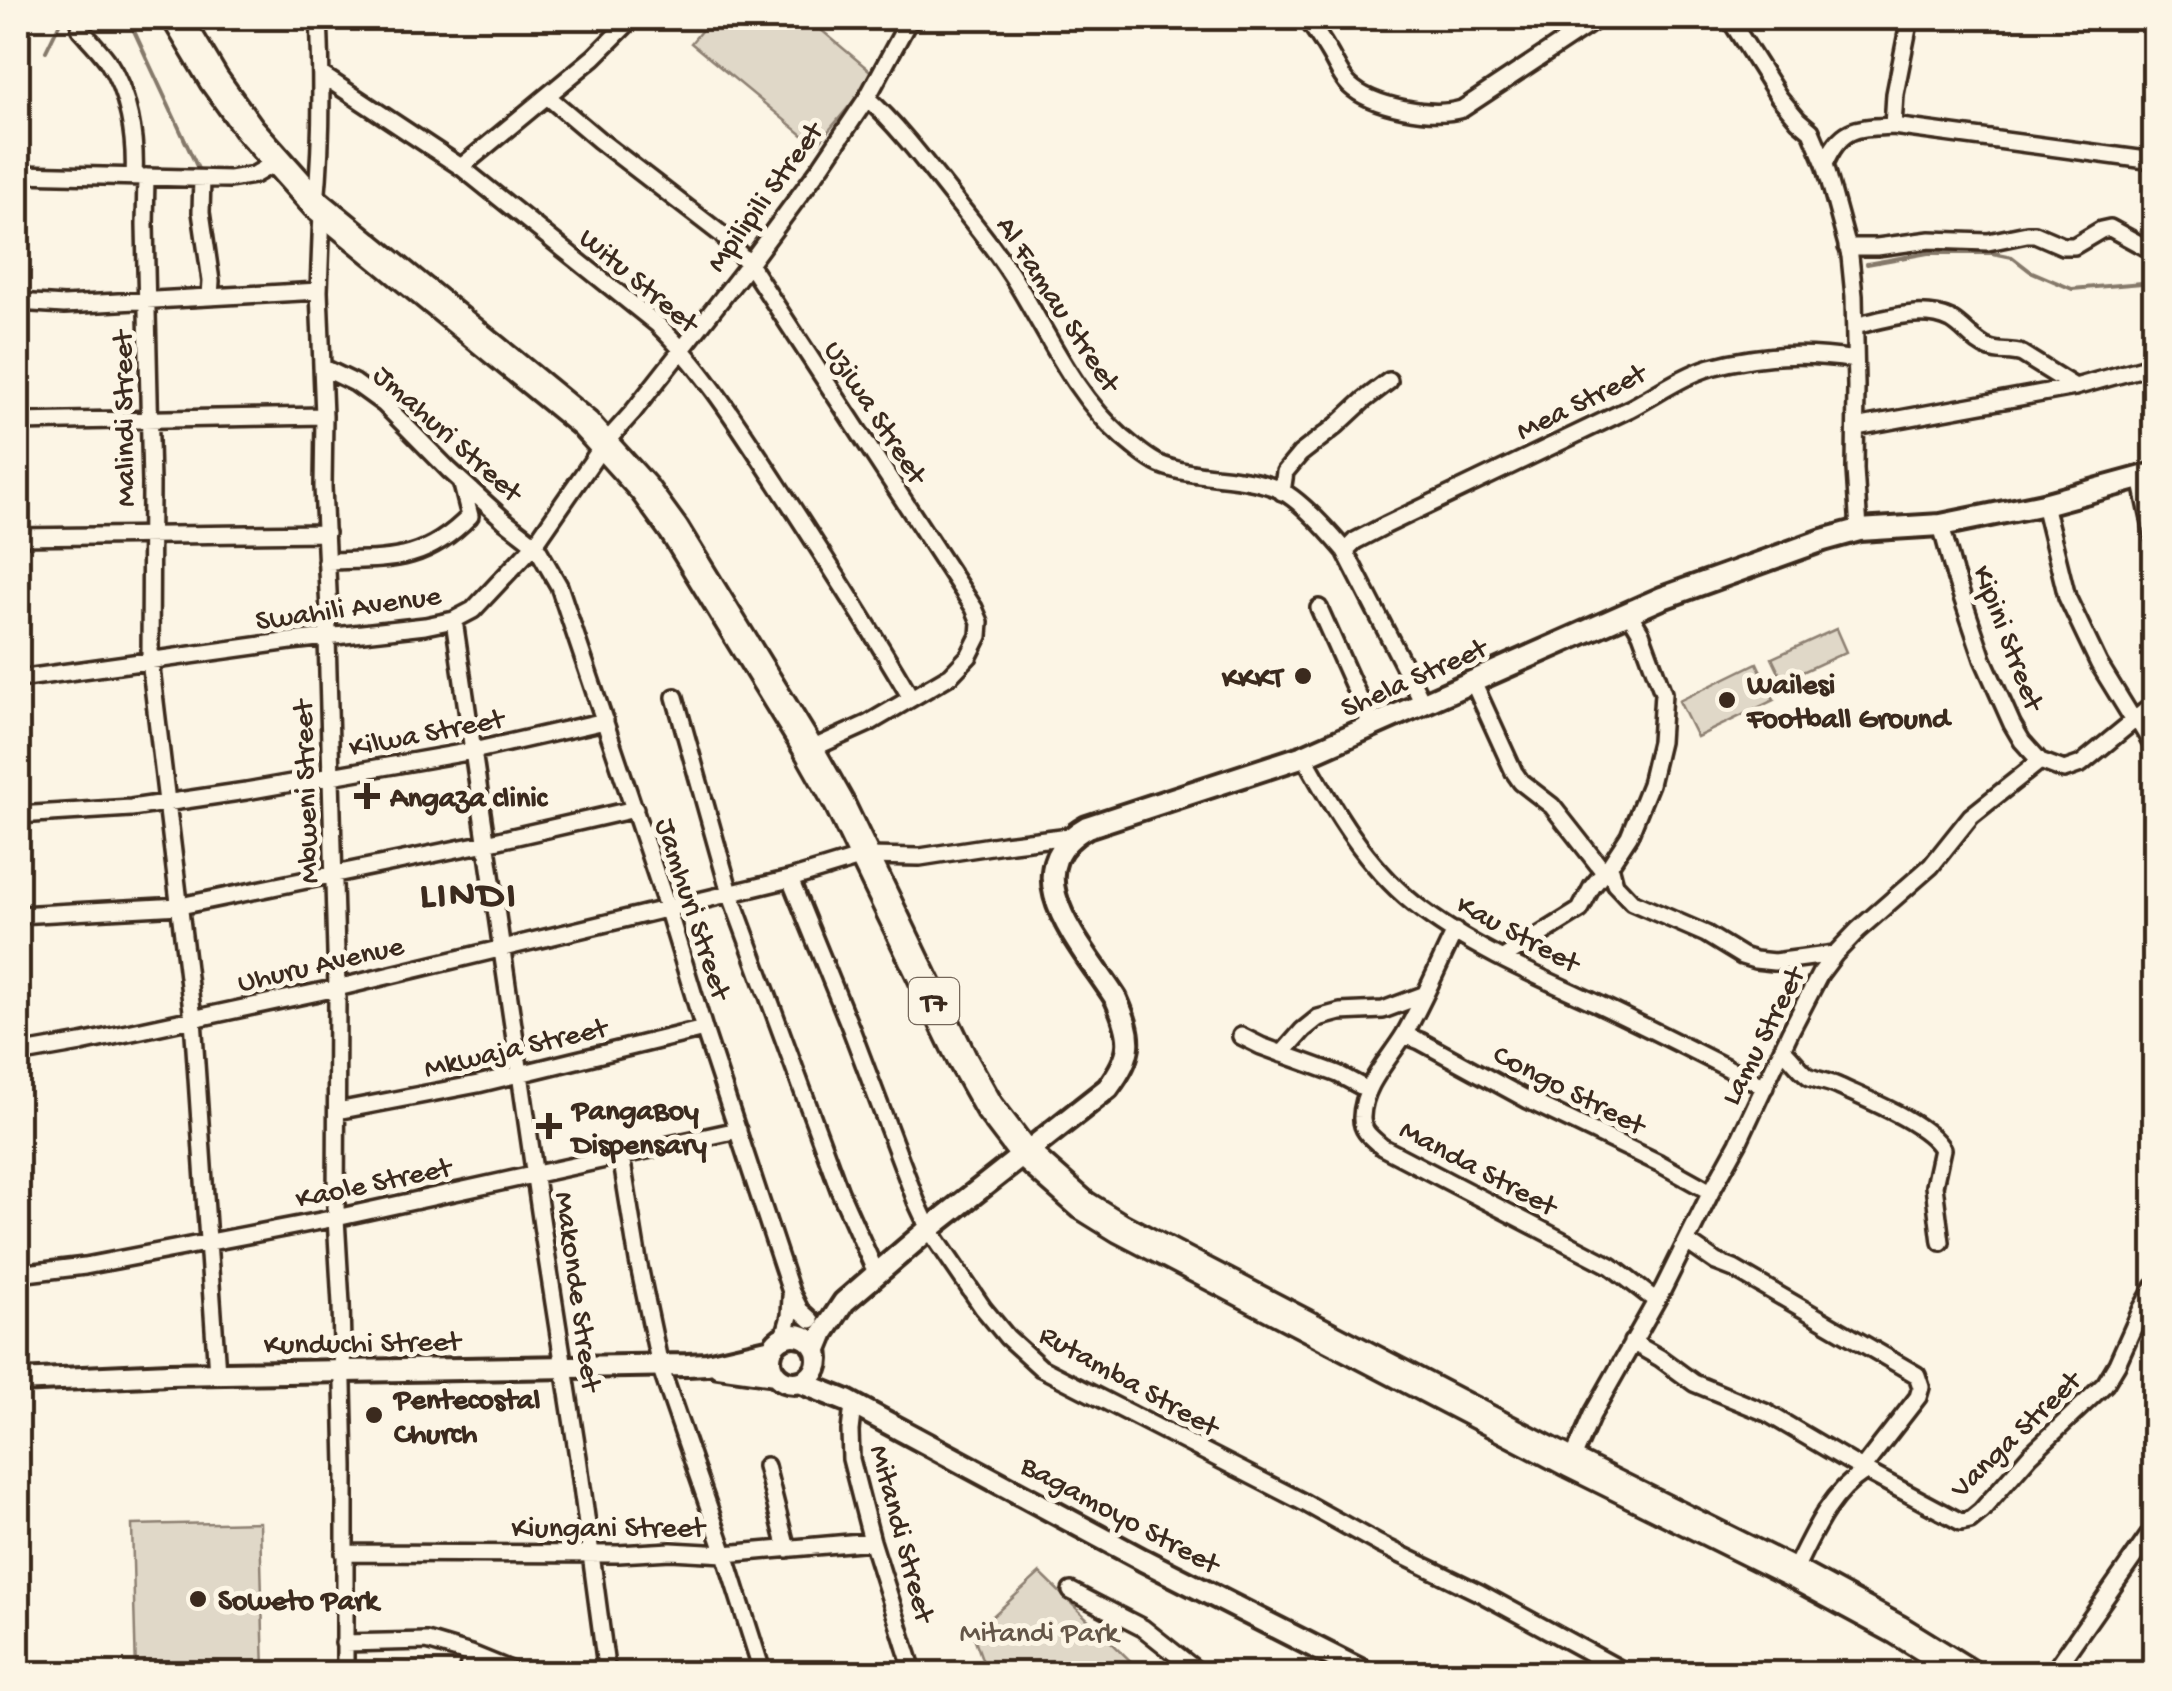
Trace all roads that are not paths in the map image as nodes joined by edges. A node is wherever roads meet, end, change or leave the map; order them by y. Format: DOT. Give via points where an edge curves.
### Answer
graph roads {
  1 [pos="177,18"];
  2 [pos="319,18"];
  3 [pos="914,18"];
  4 [pos="1306,18"];
  5 [pos="1598,18"];
  6 [pos="1729,18"];
  7 [pos="1910,18"];
  8 [pos="629,19"];
  9 [pos="80,29"];
  10 [pos="322,75"];
  11 [pos="547,96"];
  12 [pos="868,98"];
  13 [pos="1892,126"];
  14 [pos="278,160"];
  15 [pos="2154,161"];
  16 [pos="1825,164"];
  17 [pos="461,168"];
  18 [pos="18,174"];
  19 [pos="140,177"];
  20 [pos="202,179"];
  21 [pos="319,208"];
  22 [pos="1848,251"];
  23 [pos="2154,252"];
  24 [pos="748,264"];
  25 [pos="319,292"];
  26 [pos="210,296"];
  27 [pos="148,299"];
  28 [pos="18,302"];
  29 [pos="1855,326"];
  30 [pos="681,347"];
  31 [pos="1855,360"];
  32 [pos="2154,365"];
  33 [pos="322,367"];
  34 [pos="1389,381"];
  35 [pos="2076,387"];
  36 [pos="324,416"];
  37 [pos="150,418"];
  38 [pos="18,422"];
  39 [pos="1856,427"];
  40 [pos="604,444"];
  41 [pos="2148,476"];
  42 [pos="462,481"];
  43 [pos="1282,492"];
  44 [pos="2044,504"];
  45 [pos="1942,525"];
  46 [pos="1860,530"];
  47 [pos="150,534"];
  48 [pos="326,534"];
  49 [pos="18,537"];
  50 [pos="2154,538"];
  51 [pos="535,544"];
  52 [pos="1345,550"];
  53 [pos="326,561"];
  54 [pos="1319,608"];
  55 [pos="1628,613"];
  56 [pos="454,620"];
  57 [pos="327,638"];
  58 [pos="150,660"];
  59 [pos="18,679"];
  60 [pos="1473,682"];
  61 [pos="676,697"];
  62 [pos="911,698"];
  63 [pos="2154,704"];
  64 [pos="1424,705"];
  65 [pos="2136,720"];
  66 [pos="605,721"];
  67 [pos="1372,727"];
  68 [pos="2154,747"];
  69 [pos="808,750"];
  70 [pos="474,751"];
  71 [pos="1304,756"];
  72 [pos="2040,761"];
  73 [pos="332,776"];
  74 [pos="167,803"];
  75 [pos="634,809"];
  76 [pos="18,815"];
  77 [pos="1070,836"];
  78 [pos="486,844"];
  79 [pos="866,856"];
  80 [pos="1607,869"];
  81 [pos="335,873"];
  82 [pos="790,879"];
  83 [pos="730,893"];
  84 [pos="180,906"];
  85 [pos="667,908"];
  86 [pos="18,915"];
  87 [pos="1455,931"];
  88 [pos="501,947"];
  89 [pos="1835,954"];
  90 [pos="1503,958"];
  91 [pos="337,988"];
  92 [pos="1423,995"];
  93 [pos="192,1019"];
  94 [pos="704,1029"];
  95 [pos="1404,1035"];
  96 [pos="1241,1036"];
  97 [pos="1782,1049"];
  98 [pos="18,1054"];
  99 [pos="1282,1054"];
  100 [pos="521,1074"];
  101 [pos="1765,1088"];
  102 [pos="1368,1090"];
  103 [pos="337,1111"];
  104 [pos="738,1130"];
  105 [pos="1024,1153"];
  106 [pos="621,1156"];
  107 [pos="535,1175"];
  108 [pos="1710,1192"];
  109 [pos="336,1218"];
  110 [pos="930,1229"];
  111 [pos="207,1242"];
  112 [pos="1687,1242"];
  113 [pos="1941,1242"];
  114 [pos="18,1274"];
  115 [pos="877,1274"];
  116 [pos="2154,1287"];
  117 [pos="791,1292"];
  118 [pos="1655,1300"];
  119 [pos="844,1302"];
  120 [pos="791,1335"];
  121 [pos="1632,1342"];
  122 [pos="818,1352"];
  123 [pos="706,1364"];
  124 [pos="660,1366"];
  125 [pos="563,1368"];
  126 [pos="343,1372"];
  127 [pos="217,1374"];
  128 [pos="775,1374"];
  129 [pos="18,1381"];
  130 [pos="802,1383"];
  131 [pos="850,1403"];
  132 [pos="1570,1463"];
  133 [pos="766,1466"];
  134 [pos="1864,1470"];
  135 [pos="2154,1528"];
  136 [pos="872,1541"];
  137 [pos="787,1549"];
  138 [pos="344,1553"];
  139 [pos="590,1554"];
  140 [pos="725,1554"];
  141 [pos="1794,1574"];
  142 [pos="1071,1591"];
  143 [pos="344,1643"];
  144 [pos="471,1654"];
  145 [pos="345,1674"];
  146 [pos="467,1674"];
  147 [pos="520,1674"];
  148 [pos="607,1674"];
  149 [pos="762,1674"];
  150 [pos="914,1674"];
  151 [pos="1200,1674"];
  152 [pos="1368,1674"];
  153 [pos="1629,1674"];
  154 [pos="1969,1674"];
  155 [pos="2052,1674"];
  1 -- 14 [label="highway, T7" via="214,80"];
  2 -- 10 [label="street, Mbweni Street"];
  3 -- 12 [label="street, Mpilipili Street"];
  4 -- 5 [label="street" via="1360,93 1432,114 1462,109"];
  6 -- 16 [label="street" via="1779,98 1811,131"];
  7 -- 13 [label="street"];
  8 -- 11 [label="street"];
  9 -- 19 [label="street, Malindi Street" via="122,88"];
  10 -- 17 [label="street, Witu Street"];
  10 -- 21 [label="street, Mbweni Street"];
  11 -- 17 [label="street"];
  11 -- 24 [label="street, Uziwa Street" via="721,234"];
  12 -- 24 [label="street, Mpilipili Street"];
  12 -- 43 [label="street, Al Famau Street" via="991,243 1075,384 1120,435 1173,469"];
  13 -- 15 [label="street"];
  13 -- 16 [label="street" via="1841,136"];
  14 -- 20 [label="street" via="254,174"];
  14 -- 21 [label="highway, T7"];
  16 -- 22 [label="street"];
  17 -- 30 [label="street, Witu Street"];
  18 -- 19 [label="street"];
  19 -- 20 [label="street"];
  19 -- 27 [label="street, Malindi Street"];
  20 -- 26 [label="street"];
  21 -- 25 [label="street, Mbweni Street"];
  21 -- 40 [label="highway, T7"];
  22 -- 23 [label="street" via="2027,234 2074,246 2110,228"];
  22 -- 29 [label="street"];
  24 -- 30 [label="street, Mpilipili Street"];
  24 -- 62 [label="street, Uziwa Street" via="980,622 974,646 951,675"];
  25 -- 26 [label="street"];
  25 -- 33 [label="street, Mbweni Street"];
  26 -- 27 [label="street"];
  27 -- 28 [label="street"];
  27 -- 37 [label="street, Malindi Street"];
  29 -- 31 [label="street"];
  29 -- 35 [label="street" via="1900,316 1949,319 1988,348 2022,354"];
  30 -- 40 [label="street, Mpilipili Street"];
  30 -- 62 [label="street, Witu Street" via="838,577"];
  31 -- 39 [label="street"];
  31 -- 52 [label="street, Mea Street" via="1786,354 1706,368"];
  32 -- 35 [label="street"];
  33 -- 36 [label="street, Mbweni Street"];
  33 -- 42 [label="street, Jmahuri Street" via="366,389"];
  34 -- 43 [label="street" via="1300,454 1285,472"];
  35 -- 39 [label="street"];
  36 -- 37 [label="street"];
  36 -- 48 [label="street, Mbweni Street"];
  37 -- 38 [label="street"];
  37 -- 47 [label="street, Malindi Street"];
  39 -- 46 [label="street"];
  40 -- 51 [label="street, Swahili Avenue"];
  40 -- 69 [label="highway, T7" via="674,530"];
  41 -- 44 [label="main road, Shela Street"];
  41 -- 50 [label="street"];
  42 -- 51 [label="street, Jmahuri Street"];
  42 -- 53 [label="street" via="470,516 436,545 392,558"];
  43 -- 52 [label="street, Al Famau Street"];
  44 -- 45 [label="main road, Shela Street"];
  44 -- 65 [label="street" via="2067,597"];
  45 -- 46 [label="main road, Shela Street"];
  45 -- 72 [label="street, Kipini Street" via="1983,659 2012,724"];
  46 -- 55 [label="main road, Shela Street"];
  47 -- 48 [label="street"];
  47 -- 49 [label="street"];
  47 -- 58 [label="street, Malindi Street"];
  48 -- 53 [label="street, Mbweni Street"];
  51 -- 56 [label="street, Swahili Avenue" via="487,598"];
  51 -- 66 [label="street, Jamhuri Street" via="564,599"];
  52 -- 64 [label="street, Al Famau Street"];
  53 -- 57 [label="street, Mbweni Street"];
  54 -- 67 [label="street"];
  55 -- 60 [label="main road, Shela Street"];
  55 -- 80 [label="street" via="1663,693 1660,742 1629,836"];
  56 -- 57 [label="street, Swahili Avenue"];
  56 -- 70 [label="street, Makonde Street"];
  57 -- 58 [label="street, Swahili Avenue"];
  57 -- 73 [label="street, Mbweni Street"];
  58 -- 59 [label="street, Swahili Avenue"];
  58 -- 74 [label="street, Malindi Street"];
  60 -- 64 [label="main road, Shela Street"];
  60 -- 80 [label="street" via="1521,782 1552,806"];
  61 -- 83 [label="street"];
  62 -- 69 [label="street, Uziwa Street"];
  63 -- 65 [label="street"];
  64 -- 67 [label="main road, Shela Street"];
  65 -- 68 [label="street"];
  65 -- 72 [label="street" via="2074,768"];
  66 -- 70 [label="street, Kilwa Street"];
  66 -- 75 [label="street, Jamhuri Street"];
  67 -- 71 [label="main road, Shela Street"];
  69 -- 79 [label="highway, T7"];
  70 -- 73 [label="street, Kilwa Street"];
  70 -- 78 [label="street, Makonde Street"];
  71 -- 77 [label="main road, Shela Street"];
  71 -- 87 [label="street, Kau Street" via="1383,874"];
  72 -- 89 [label="street, Lamu Street" via="1971,816 1931,866"];
  73 -- 74 [label="street, Kilwa Street"];
  73 -- 81 [label="street, Mbweni Street"];
  74 -- 76 [label="street, Kilwa Street"];
  74 -- 84 [label="street, Malindi Street"];
  75 -- 78 [label="street"];
  75 -- 85 [label="street, Jamhuri Street"];
  77 -- 79 [label="street, Uhuru Avenue" via="940,855"];
  77 -- 105 [label="main road" via="1056,854 1053,891 1116,999 1128,1051 1108,1088"];
  78 -- 81 [label="street"];
  78 -- 88 [label="street, Makonde Street"];
  79 -- 82 [label="street, Uhuru Avenue"];
  79 -- 105 [label="highway, T7" via="962,1059"];
  80 -- 89 [label="street" via="1632,902 1742,956 1774,962"];
  80 -- 90 [label="street" via="1576,913"];
  81 -- 84 [label="street"];
  81 -- 91 [label="street, Mbweni Street"];
  82 -- 83 [label="street, Uhuru Avenue"];
  82 -- 110 [label="street, Rutamba Street"];
  83 -- 85 [label="street, Uhuru Avenue"];
  83 -- 115 [label="street" via="840,1192"];
  84 -- 86 [label="street"];
  84 -- 93 [label="street, Malindi Street"];
  85 -- 88 [label="street, Uhuru Avenue"];
  85 -- 94 [label="street, Jamhuri Street"];
  87 -- 90 [label="street, Kau Street"];
  87 -- 92 [label="street"];
  88 -- 91 [label="street, Uhuru Avenue"];
  88 -- 100 [label="street, Makonde Street"];
  89 -- 97 [label="street, Lamu Street"];
  90 -- 101 [label="street, Kau Street"];
  91 -- 93 [label="street, Uhuru Avenue"];
  91 -- 103 [label="street, Mbweni Street"];
  92 -- 95 [label="street"];
  92 -- 99 [label="street" via="1383,1010 1318,1018"];
  93 -- 98 [label="street, Uhuru Avenue"];
  93 -- 111 [label="street, Malindi Street"];
  94 -- 100 [label="street, Mkwaja Street"];
  94 -- 104 [label="street, Jamhuri Street"];
  95 -- 102 [label="street"];
  95 -- 108 [label="street, Congo Street"];
  96 -- 99 [label="street"];
  97 -- 101 [label="street, Lamu Street"];
  97 -- 113 [label="street" via="1807,1076 1936,1139 1942,1149 1934,1186"];
  99 -- 102 [label="street"];
  100 -- 103 [label="street, Mkwaja Street"];
  100 -- 107 [label="street, Makonde Street"];
  101 -- 108 [label="street, Lamu Street"];
  102 -- 118 [label="street, Manda Street" via="1361,1122 1382,1148 1611,1266"];
  103 -- 109 [label="street, Mbweni Street"];
  104 -- 106 [label="street, Kaole Street"];
  104 -- 117 [label="street, Jamhuri Street"];
  105 -- 110 [label="main road"];
  105 -- 132 [label="highway, T7" via="1120,1228"];
  106 -- 107 [label="street, Kaole Street"];
  106 -- 124 [label="street"];
  107 -- 109 [label="street, Kaole Street"];
  107 -- 125 [label="street, Makonde Street"];
  108 -- 112 [label="street, Lamu Street"];
  109 -- 111 [label="street, Kaole Street"];
  109 -- 126 [label="street, Mbweni Street"];
  110 -- 115 [label="main road"];
  110 -- 153 [label="street, Rutamba Street" via="983,1308 1041,1368"];
  111 -- 114 [label="street, Kaole Street"];
  111 -- 127 [label="street, Malindi Street"];
  112 -- 118 [label="street, Lamu Street"];
  112 -- 134 [label="street" via="1917,1375 1918,1397"];
  115 -- 119 [label="main road"];
  116 -- 134 [label="street, Vanga Street" via="2104,1384 1970,1520 1947,1516"];
  117 -- 120 [label="street"];
  117 -- 120 [label="street" via="800,1310"];
  118 -- 121 [label="street, Lamu Street"];
  119 -- 120 [label="main road"];
  119 -- 122 [label="main road"];
  120 -- 122 [label="main road" via="810,1341"];
  120 -- 123 [label="main road"];
  120 -- 128 [label="main road" via="770,1362"];
  121 -- 132 [label="street, Lamu Street"];
  121 -- 134 [label="street, Vanga Street" via="1694,1383 1767,1413"];
  122 -- 130 [label="main road" via="813,1375"];
  122 -- 131 [label="main road"];
  123 -- 124 [label="main road, Kunduchi Street"];
  123 -- 128 [label="main road"];
  124 -- 125 [label="main road, Kunduchi Street"];
  124 -- 140 [label="street"];
  125 -- 126 [label="main road, Kunduchi Street"];
  125 -- 139 [label="street, Makonde Street"];
  126 -- 127 [label="main road, Kunduchi Street"];
  126 -- 138 [label="street, Mbweni Street"];
  127 -- 129 [label="main road, Kunduchi Street"];
  128 -- 130 [label="main road"];
  130 -- 131 [label="main road, Bagamoyo Street"];
  131 -- 136 [label="street, Mitandi Street" via="851,1459"];
  131 -- 152 [label="main road, Bagamoyo Street"];
  132 -- 141 [label="highway, T7"];
  133 -- 137 [label="street"];
  134 -- 141 [label="street" via="1831,1502"];
  135 -- 155 [label="street"];
  136 -- 137 [label="street, Kiungani Street"];
  136 -- 150 [label="street, Mitandi Street"];
  137 -- 140 [label="street, Kiungani Street"];
  138 -- 139 [label="street, Kiungani Street"];
  138 -- 143 [label="street, Mbweni Street"];
  139 -- 140 [label="street, Kiungani Street"];
  139 -- 148 [label="street, Makonde Street"];
  140 -- 149 [label="street"];
  141 -- 154 [label="highway, T7"];
  142 -- 151 [label="street" via="1143,1628"];
  143 -- 144 [label="street" via="412,1640"];
  143 -- 145 [label="street, Mbweni Street"];
  144 -- 146 [label="street"];
  144 -- 147 [label="street"];
}
